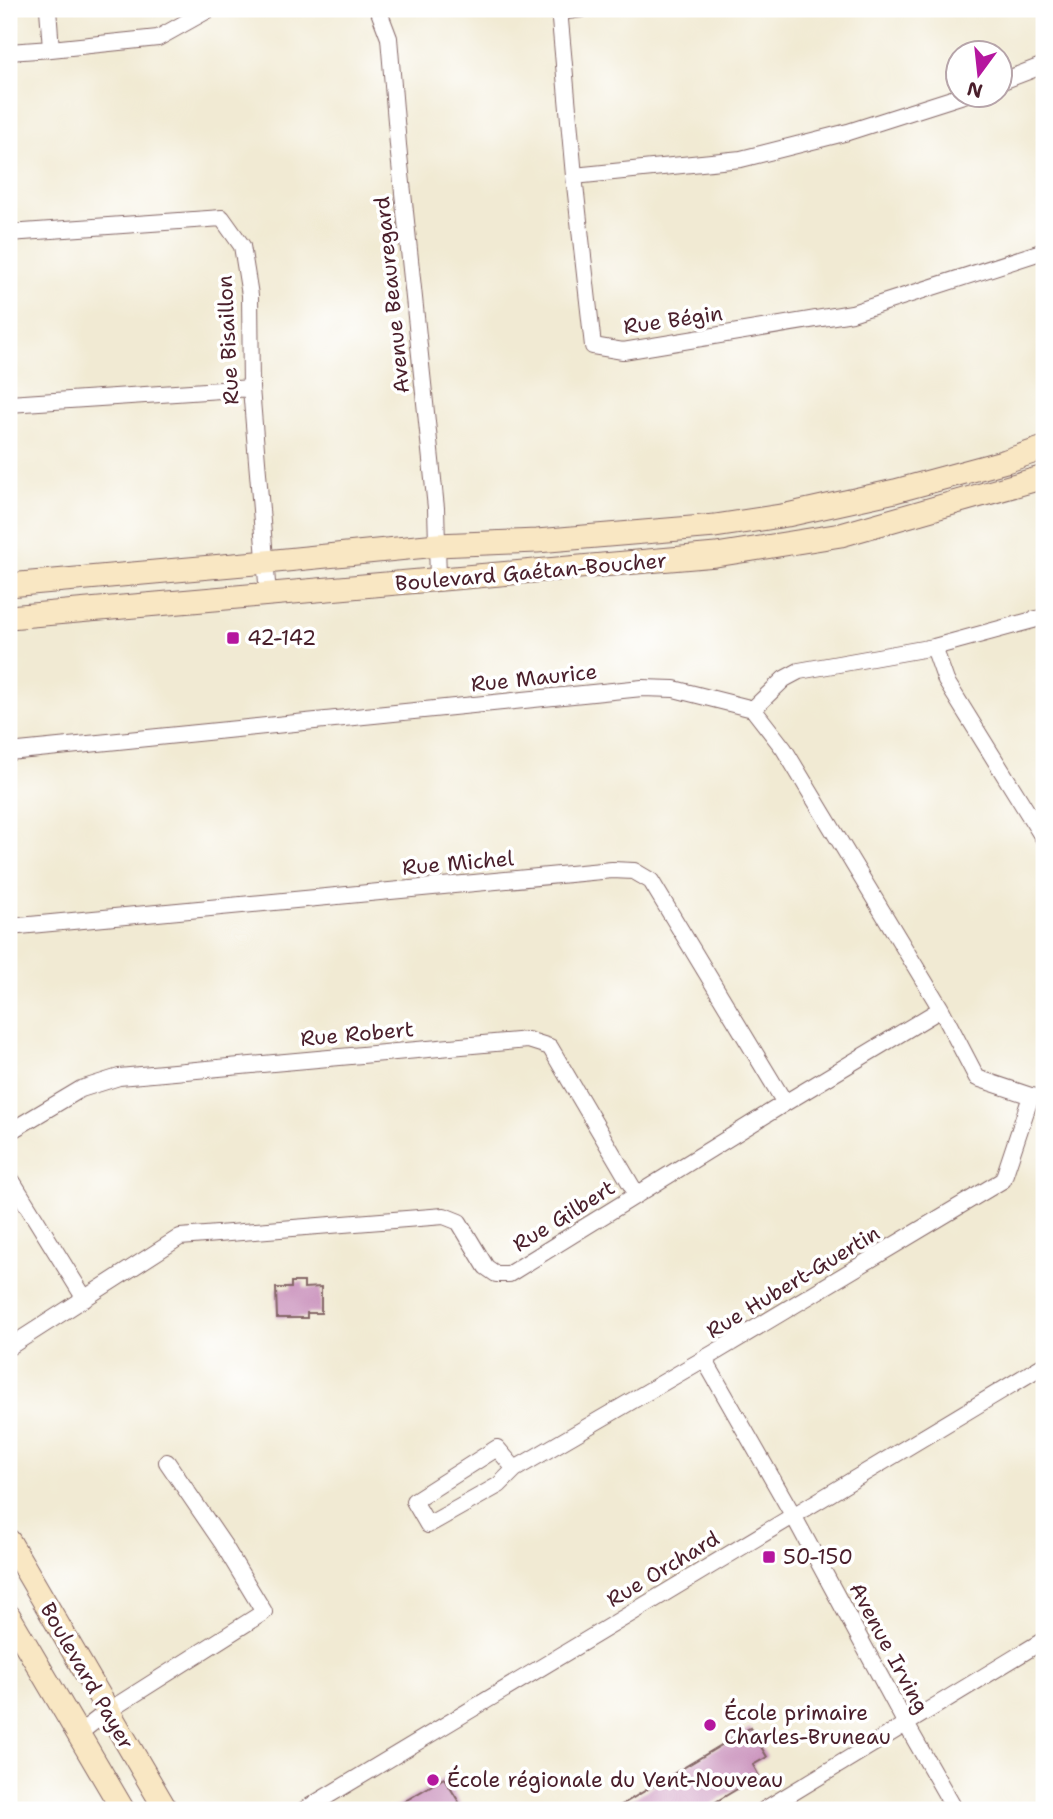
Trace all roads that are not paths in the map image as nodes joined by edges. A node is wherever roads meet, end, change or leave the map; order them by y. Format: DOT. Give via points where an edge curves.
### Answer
graph roads {
  1 [pos="48,9"];
  2 [pos="210,9"];
  3 [pos="378,9"];
  4 [pos="582,9"];
  5 [pos="559,10"];
  6 [pos="51,50"];
  7 [pos="9,52"];
  8 [pos="1044,65"];
  9 [pos="1014,77"];
  10 [pos="944,101"];
  11 [pos="574,176"];
  12 [pos="9,233"];
  13 [pos="1044,251"];
  14 [pos="251,388"];
  15 [pos="9,404"];
  16 [pos="1044,449"];
  17 [pos="1044,477"];
  18 [pos="437,545"];
  19 [pos="266,562"];
  20 [pos="438,579"];
  21 [pos="9,585"];
  22 [pos="268,595"];
  23 [pos="9,617"];
  24 [pos="1044,617"];
  25 [pos="934,647"];
  26 [pos="753,709"];
  27 [pos="9,752"];
  28 [pos="1044,839"];
  29 [pos="9,927"];
  30 [pos="941,1009"];
  31 [pos="1038,1097"];
  32 [pos="785,1103"];
  33 [pos="9,1132"];
  34 [pos="9,1176"];
  35 [pos="637,1195"];
  36 [pos="85,1299"];
  37 [pos="9,1347"];
  38 [pos="704,1359"];
  39 [pos="1044,1365"];
  40 [pos="167,1462"];
  41 [pos="515,1469"];
  42 [pos="793,1516"];
  43 [pos="9,1541"];
  44 [pos="9,1616"];
  45 [pos="1044,1640"];
  46 [pos="108,1711"];
  47 [pos="906,1724"];
  48 [pos="78,1734"];
  49 [pos="123,1810"];
  50 [pos="166,1810"];
  51 [pos="304,1810"];
  52 [pos="764,1810"];
  53 [pos="955,1810"];
  1 -- 6 [label="street"];
  2 -- 6 [label="street" via="159,37"];
  3 -- 18 [label="street, Avenue Beauregard" via="389,38"];
  4 -- 5 [label="street"];
  5 -- 11 [label="street, Rue Bégin"];
  6 -- 7 [label="street"];
  8 -- 9 [label="street"];
  10 -- 11 [label="street" via="741,159"];
  11 -- 13 [label="street, Rue Bégin" via="593,346 603,348 623,351 852,313"];
  12 -- 14 [label="street, Rue Bisaillon" via="222,218 242,246 250,295"];
  14 -- 15 [label="street"];
  14 -- 19 [label="street, Rue Bisaillon"];
  16 -- 18 [label="main road, Boulevard Gaétan-Boucher" via="895,491 787,515 715,526"];
  17 -- 20 [label="main road, Boulevard Gaétan-Boucher" via="828,537 716,555"];
  18 -- 19 [label="main road, Boulevard Gaétan-Boucher"];
  18 -- 20 [label="street, Avenue Beauregard"];
  19 -- 21 [label="main road, Boulevard Gaétan-Boucher"];
  19 -- 22 [label="street, Rue Bisaillon"];
  20 -- 22 [label="main road, Boulevard Gaétan-Boucher"];
  22 -- 23 [label="main road, Boulevard Gaétan-Boucher"];
  24 -- 25 [label="street"];
  25 -- 26 [label="street" via="799,671"];
  25 -- 28 [label="street" via="946,681"];
  26 -- 27 [label="street, Rue Maurice" via="674,689 642,688"];
  26 -- 30 [label="street" via="783,749"];
  29 -- 32 [label="street, Rue Michel" via="634,871 651,881"];
  30 -- 31 [label="street" via="977,1078"];
  30 -- 32 [label="street, Rue Gilbert"];
  31 -- 38 [label="street, Rue Hubert-Guertin" via="1003,1180"];
  32 -- 35 [label="street, Rue Gilbert"];
  33 -- 35 [label="street, Rue Robert" via="81,1089 119,1077 528,1040 550,1047"];
  34 -- 36 [label="street"];
  35 -- 36 [label="street, Rue Gilbert" via="509,1274 495,1274 486,1267 459,1222 444,1216 180,1237"];
  36 -- 37 [label="street, Rue Gilbert"];
  38 -- 41 [label="street, Rue Hubert-Guertin"];
  38 -- 42 [label="street, Avenue Irving"];
  39 -- 42 [label="street, Rue Orchard"];
  40 -- 46 [label="street" via="264,1612"];
  41 -- 41 [label="street, Rue Hubert-Guertin" via="499,1485 428,1525 414,1501 497,1448"];
  42 -- 47 [label="street, Avenue Irving"];
  42 -- 51 [label="street, Rue Orchard"];
  43 -- 46 [label="main road, Boulevard Payer"];
  44 -- 48 [label="main road, Boulevard Payer"];
  45 -- 47 [label="street"];
  46 -- 48 [label="street"];
  46 -- 50 [label="main road, Boulevard Payer"];
  47 -- 52 [label="street"];
  47 -- 53 [label="street, Avenue Irving"];
  48 -- 49 [label="main road, Boulevard Payer"];
}
